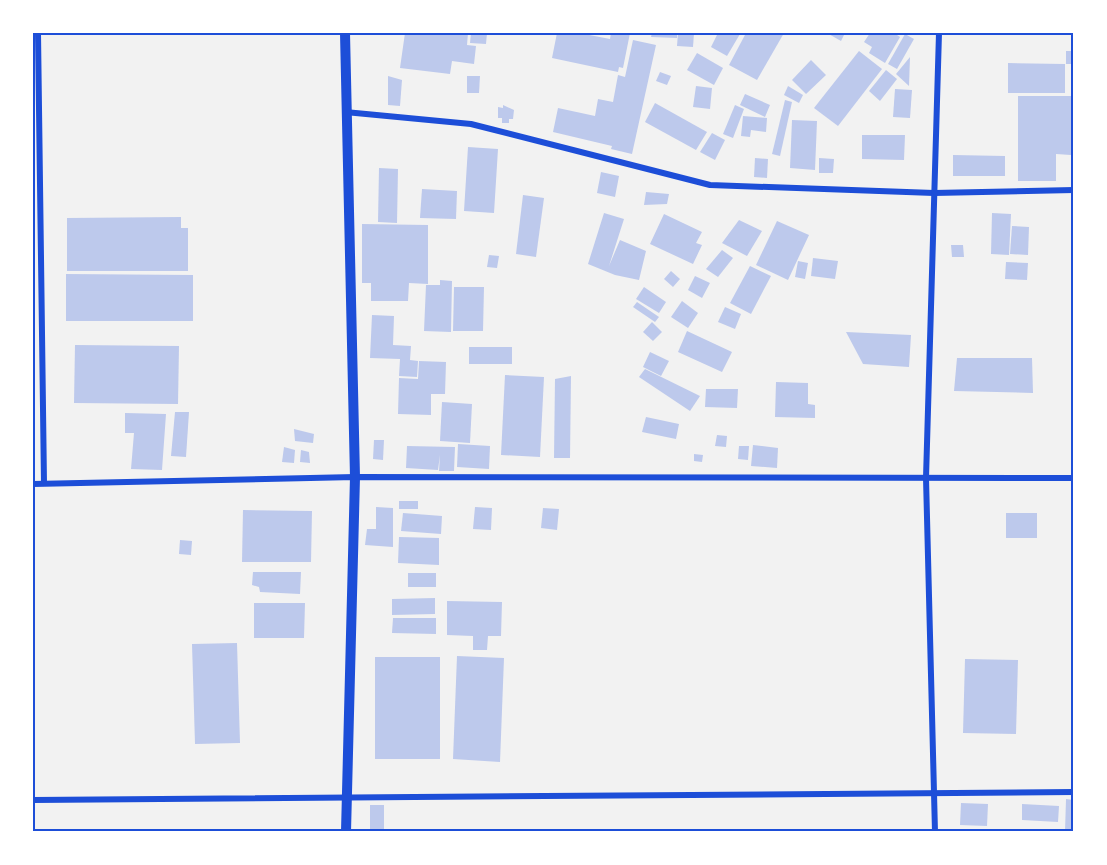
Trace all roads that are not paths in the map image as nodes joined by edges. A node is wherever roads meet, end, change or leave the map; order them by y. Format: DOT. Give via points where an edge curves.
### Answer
graph roads {
  1 [pos="38,33"];
  2 [pos="345,33"];
  3 [pos="939,33"];
  4 [pos="345,112"];
  5 [pos="1074,190"];
  6 [pos="934,193"];
  7 [pos="355,477"];
  8 [pos="926,478"];
  9 [pos="1074,478"];
  10 [pos="44,483"];
  11 [pos="33,484"];
  12 [pos="1074,792"];
  13 [pos="933,794"];
  14 [pos="346,798"];
  15 [pos="33,800"];
  16 [pos="346,832"];
  17 [pos="934,832"];
  1 -- 10 [label="street"];
  2 -- 4 [label="street"];
  3 -- 6 [label="street"];
  4 -- 6 [label="street" via="471,124 710,185"];
  4 -- 7 [label="street"];
  5 -- 6 [label="street"];
  6 -- 8 [label="street"];
  7 -- 8 [label="street"];
  7 -- 10 [label="street"];
  7 -- 14 [label="street"];
  8 -- 9 [label="street"];
  8 -- 13 [label="street"];
  10 -- 11 [label="street"];
  12 -- 13 [label="street"];
  13 -- 14 [label="street"];
  13 -- 17 [label="street"];
  14 -- 15 [label="street"];
  14 -- 16 [label="street"];
}
